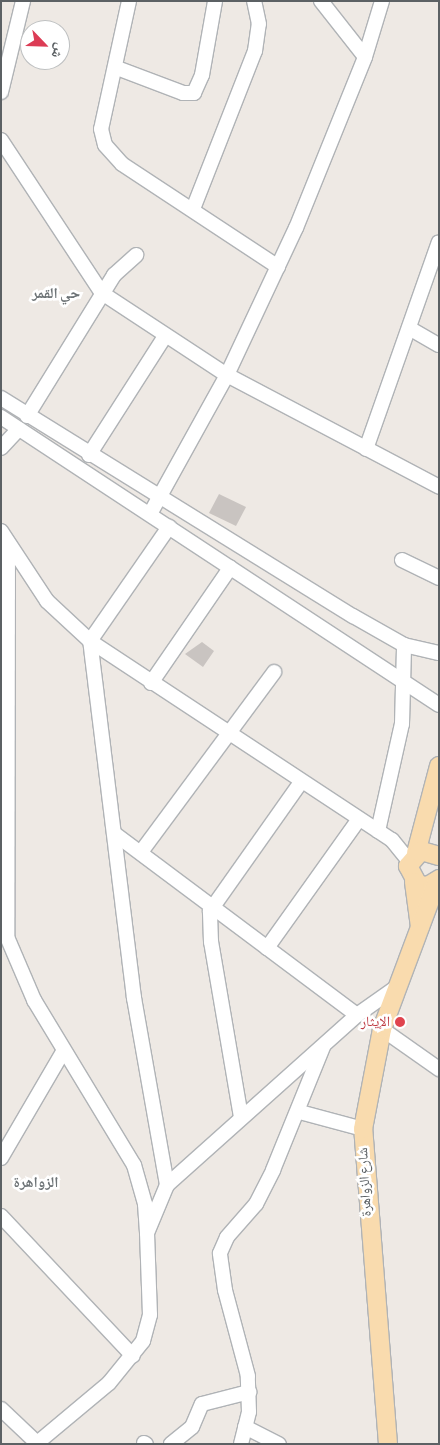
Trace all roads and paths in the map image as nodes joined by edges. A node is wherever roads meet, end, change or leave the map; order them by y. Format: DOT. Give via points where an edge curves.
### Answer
graph roads {
  1 [pos="23,1"];
  2 [pos="129,1"];
  3 [pos="215,1"];
  4 [pos="254,1"];
  5 [pos="321,1"];
  6 [pos="382,1"];
  7 [pos="365,57"];
  8 [pos="117,68"];
  9 [pos="2,89"];
  10 [pos="1,140"];
  11 [pos="193,209"];
  12 [pos="439,242"];
  13 [pos="136,255"];
  14 [pos="278,267"];
  15 [pos="102,292"];
  16 [pos="409,328"];
  17 [pos="165,336"];
  18 [pos="439,345"];
  19 [pos="227,375"];
  20 [pos="1,398"];
  21 [pos="27,416"];
  22 [pos="1,417"];
  23 [pos="19,429"];
  24 [pos="1,448"];
  25 [pos="366,449"];
  26 [pos="88,454"];
  27 [pos="439,487"];
  28 [pos="160,498"];
  29 [pos="150,514"];
  30 [pos="168,527"];
  31 [pos="1,531"];
  32 [pos="8,547"];
  33 [pos="402,560"];
  34 [pos="230,568"];
  35 [pos="439,578"];
  36 [pos="90,641"];
  37 [pos="404,645"];
  38 [pos="439,653"];
  39 [pos="274,672"];
  40 [pos="405,680"];
  41 [pos="151,683"];
  42 [pos="439,705"];
  43 [pos="228,734"];
  44 [pos="439,766"];
  45 [pos="301,782"];
  46 [pos="359,819"];
  47 [pos="378,831"];
  48 [pos="115,834"];
  49 [pos="141,852"];
  50 [pos="439,856"];
  51 [pos="413,857"];
  52 [pos="438,881"];
  53 [pos="414,882"];
  54 [pos="212,905"];
  55 [pos="420,927"];
  56 [pos="268,948"];
  57 [pos="6,952"];
  58 [pos="398,986"];
  59 [pos="357,1015"];
  60 [pos="382,1029"];
  61 [pos="324,1046"];
  62 [pos="63,1052"];
  63 [pos="439,1069"];
  64 [pos="300,1112"];
  65 [pos="240,1117"];
  66 [pos="363,1129"];
  67 [pos="1,1158"];
  68 [pos="167,1185"];
  69 [pos="1,1216"];
  70 [pos="147,1233"];
  71 [pos="133,1356"];
  72 [pos="249,1392"];
  73 [pos="1,1409"];
  74 [pos="245,1427"];
  75 [pos="36,1443"];
  76 [pos="171,1444"];
  77 [pos="240,1444"];
  78 [pos="279,1444"];
  79 [pos="388,1444"];
  1 -- 9 [label="street"];
  2 -- 8 [label="street"];
  3 -- 8 [label="street" via="202,75 194,93 182,93"];
  4 -- 11 [label="street" via="259,24 255,51"];
  5 -- 7 [label="street"];
  6 -- 7 [label="street"];
  7 -- 14 [label="street"];
  8 -- 11 [label="street" via="101,129 105,145 122,164"];
  10 -- 15 [label="street"];
  11 -- 14 [label="street"];
  12 -- 16 [label="street"];
  13 -- 15 [label="street"];
  14 -- 19 [label="street"];
  15 -- 17 [label="street"];
  15 -- 21 [label="street"];
  16 -- 18 [label="street"];
  16 -- 25 [label="street"];
  17 -- 19 [label="street"];
  17 -- 26 [label="street"];
  19 -- 25 [label="street"];
  19 -- 28 [label="street"];
  20 -- 21 [label="street"];
  21 -- 26 [label="street"];
  22 -- 23 [label="street"];
  23 -- 24 [label="street"];
  23 -- 29 [label="street"];
  25 -- 27 [label="street"];
  26 -- 28 [label="street"];
  28 -- 29 [label="street"];
  28 -- 37 [label="street"];
  29 -- 30 [label="street"];
  30 -- 34 [label="street"];
  30 -- 36 [label="street"];
  31 -- 32 [label="street"];
  32 -- 36 [label="street" via="56,612"];
  32 -- 57 [label="street"];
  33 -- 35 [label="street"];
  34 -- 40 [label="street"];
  34 -- 41 [label="street"];
  36 -- 41 [label="street"];
  36 -- 48 [label="street"];
  37 -- 38 [label="street"];
  37 -- 40 [label="street"];
  39 -- 43 [label="street"];
  40 -- 42 [label="street"];
  40 -- 47 [label="street" via="398,746"];
  41 -- 43 [label="street"];
  43 -- 45 [label="street"];
  43 -- 49 [label="street"];
  44 -- 51 [label="main road"];
  45 -- 46 [label="street"];
  45 -- 54 [label="street"];
  46 -- 47 [label="street"];
  46 -- 56 [label="street"];
  47 -- 51 [label="street"];
  48 -- 49 [label="street"];
  48 -- 68 [label="street" via="134,998"];
  49 -- 54 [label="street"];
  50 -- 51 [label="main road" via="426,850"];
  51 -- 53 [label="main road, شارع الزواهرة" via="408,872"];
  52 -- 53 [label="main road" via="428,886"];
  52 -- 55 [label="main road, شارع الزواهرة"];
  53 -- 55 [label="main road, شارع الزواهرة"];
  54 -- 56 [label="street"];
  54 -- 65 [label="street" via="211,942"];
  55 -- 58 [label="main road, شارع الزواهرة"];
  56 -- 59 [label="street"];
  57 -- 62 [label="street"];
  58 -- 59 [label="street"];
  58 -- 60 [label="main road, شارع الزواهرة"];
  59 -- 61 [label="street"];
  60 -- 63 [label="street"];
  60 -- 66 [label="main road, شارع الزواهرة"];
  61 -- 64 [label="street"];
  61 -- 65 [label="street"];
  62 -- 67 [label="street"];
  62 -- 70 [label="street" via="134,1165 145,1204"];
  64 -- 66 [label="street"];
  64 -- 72 [label="street" via="256,1204 227,1237 220,1253"];
  65 -- 68 [label="street"];
  66 -- 79 [label="main road, شارع الزواهرة"];
  68 -- 70 [label="street"];
  69 -- 71 [label="street"];
  70 -- 71 [label="street" via="150,1315 146,1334"];
  71 -- 75 [label="street" via="109,1383"];
  72 -- 74 [label="street"];
  72 -- 76 [label="street" via="202,1404 192,1428"];
  73 -- 75 [label="street"];
  74 -- 77 [label="street"];
  74 -- 78 [label="street"];
}
